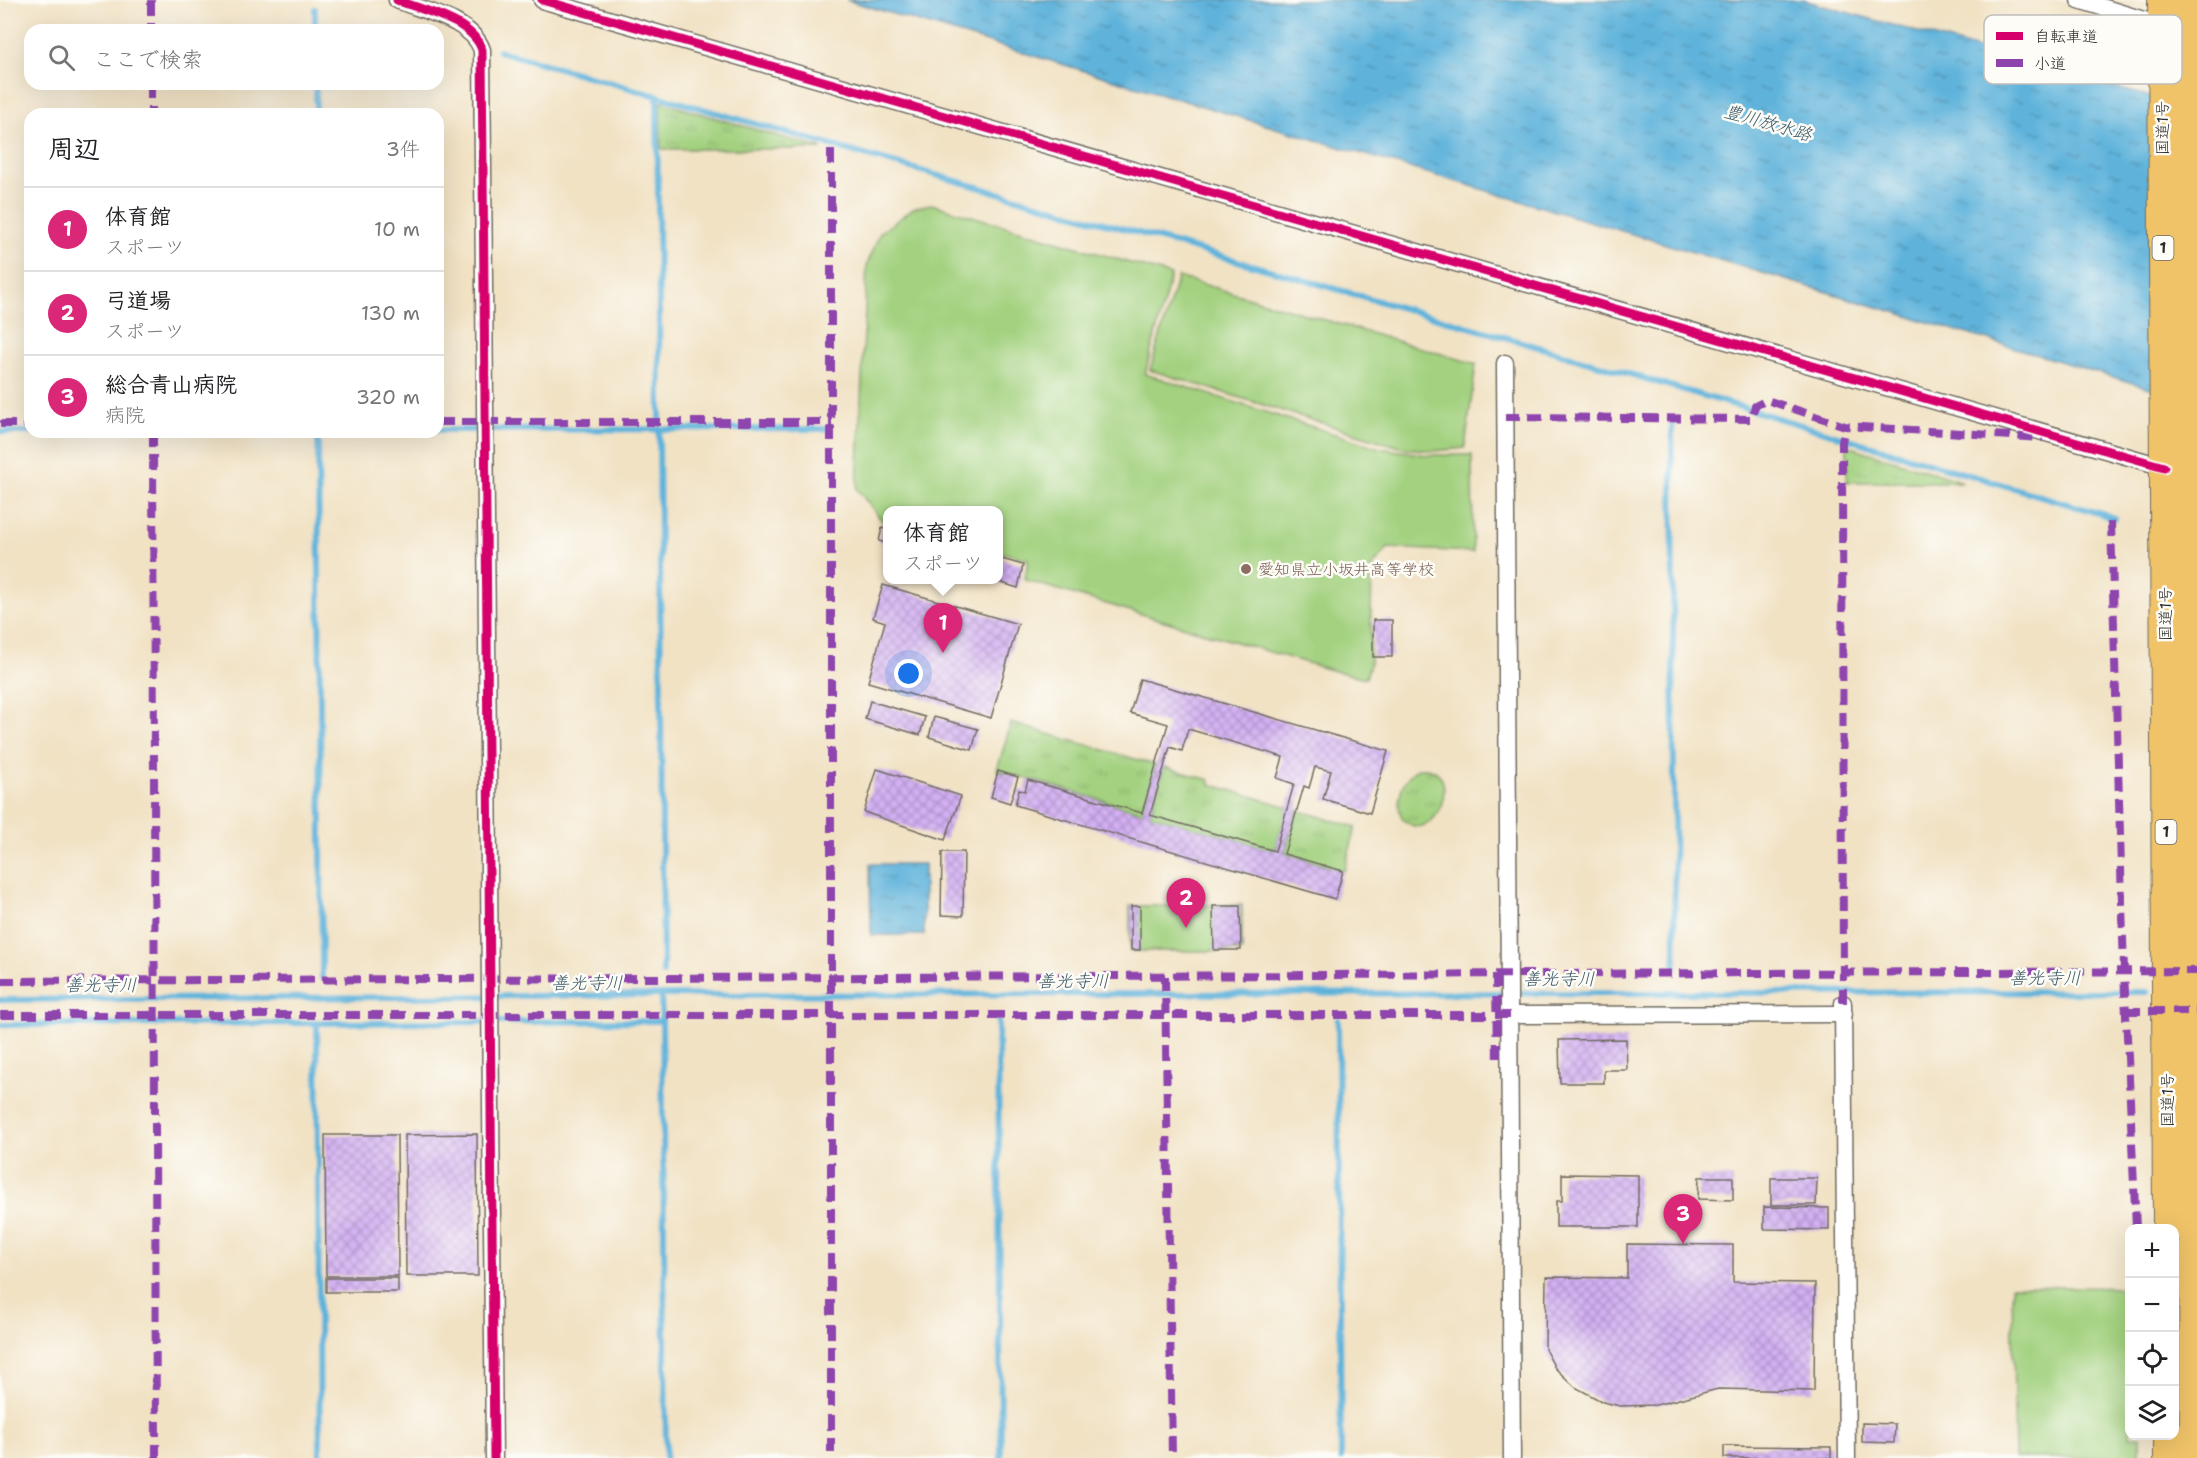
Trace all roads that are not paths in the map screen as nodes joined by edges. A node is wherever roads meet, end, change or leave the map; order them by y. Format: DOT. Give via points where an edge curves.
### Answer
graph roads {
  1 [pos="397,0"];
  2 [pos="542,0"];
  3 [pos="2079,0"];
  4 [pos="2188,0"];
  5 [pos="2119,15"];
  6 [pos="2182,20"];
  7 [pos="2177,84"];
  8 [pos="1505,363"];
  9 [pos="2183,474"];
  10 [pos="1511,1009"];
  11 [pos="2168,1224"];
  12 [pos="2169,1440"];
  13 [pos="494,1458"];
  14 [pos="1512,1458"];
  15 [pos="1847,1458"];
  16 [pos="2169,1458"];
  17 [pos="2194,1458"];
  1 -- 13 [label="street" via="462,27 475,37 482,50"];
  2 -- 9 [label="street"];
  3 -- 5 [label="street"];
  4 -- 6 [label="highway, 国道1号 / 1"];
  7 -- 9 [label="highway, 国道1号 / 1" via="2176,437"];
  8 -- 10 [label="street"];
  9 -- 11 [label="highway, 国道1号 / 1"];
  9 -- 17 [label="highway, 国道1号 / 1"];
  10 -- 14 [label="street"];
  10 -- 15 [label="street" via="1844,1008"];
  12 -- 16 [label="highway"];
}
